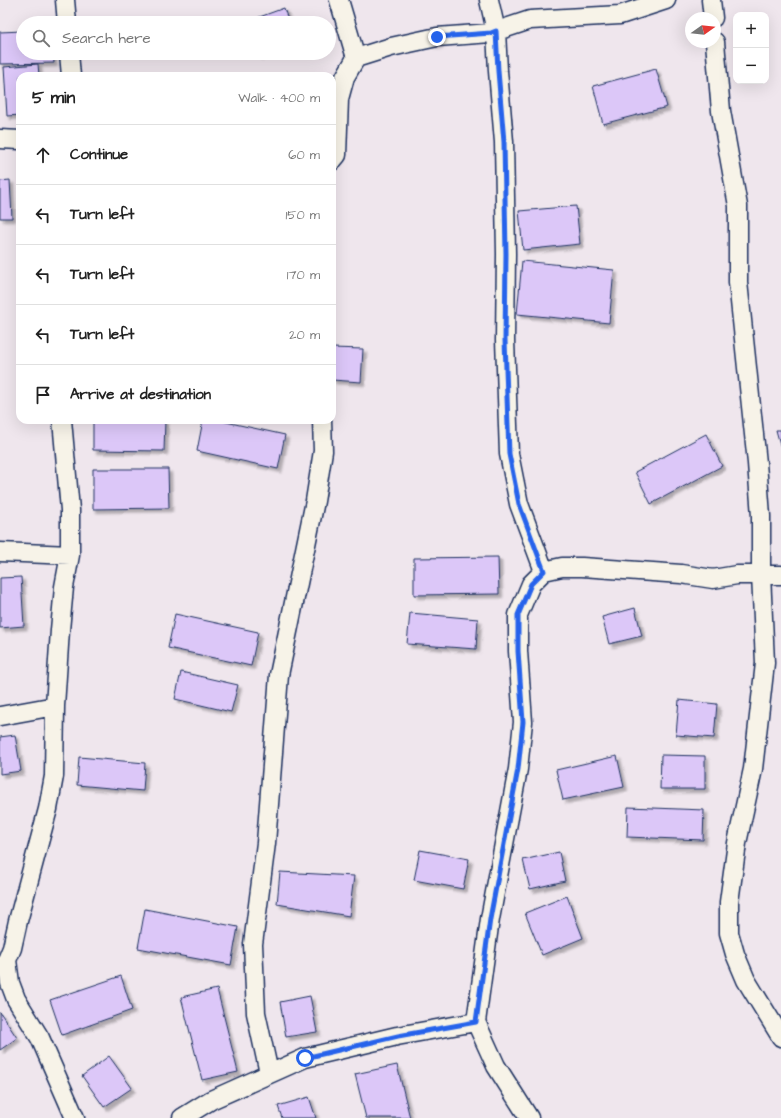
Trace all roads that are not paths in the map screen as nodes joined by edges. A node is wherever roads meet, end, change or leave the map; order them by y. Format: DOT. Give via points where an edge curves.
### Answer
graph roads {
  1 [pos="65,0"];
  2 [pos="339,0"];
  3 [pos="489,0"];
  4 [pos="666,0"];
  5 [pos="711,0"];
  6 [pos="712,12"];
  7 [pos="66,16"];
  8 [pos="496,31"];
  9 [pos="716,48"];
  10 [pos="356,58"];
  11 [pos="70,60"];
  12 [pos="71,72"];
  13 [pos="0,139"];
  14 [pos="16,140"];
  15 [pos="336,156"];
  16 [pos="62,424"];
  17 [pos="322,424"];
  18 [pos="0,552"];
  19 [pos="70,555"];
  20 [pos="544,571"];
  21 [pos="761,574"];
  22 [pos="781,575"];
  23 [pos="55,706"];
  24 [pos="0,716"];
  25 [pos="476,1022"];
  26 [pos="781,1037"];
  27 [pos="269,1073"];
  28 [pos="75,1118"];
  29 [pos="182,1118"];
  30 [pos="529,1118"];
  1 -- 7 [label="street"];
  2 -- 10 [label="street"];
  3 -- 8 [label="street"];
  4 -- 8 [label="street" via="620,15 530,20"];
  5 -- 6 [label="street"];
  8 -- 10 [label="street" via="437,37"];
  8 -- 20 [label="street" via="504,142 505,340 509,454 519,504"];
  9 -- 21 [label="street" via="721,111 738,206 738,282 757,463 761,516"];
  10 -- 15 [label="street" via="345,77 339,99"];
  11 -- 12 [label="street"];
  13 -- 14 [label="street"];
  16 -- 19 [label="street" via="70,510"];
  17 -- 27 [label="street" via="323,451 316,501 279,675 266,843 253,944 256,1013"];
  18 -- 19 [label="street"];
  19 -- 23 [label="street" via="64,587"];
  20 -- 21 [label="street" via="562,567 582,567 681,574 713,579"];
  20 -- 25 [label="street" via="531,584 518,615 523,722 518,769 490,919"];
  21 -- 22 [label="street"];
  21 -- 26 [label="street" via="765,663 753,769 737,843 729,902 729,933 746,980"];
  23 -- 24 [label="street"];
  23 -- 28 [label="street" via="54,776 48,809 7,960 10,983 16,999 40,1038"];
  25 -- 27 [label="street" via="398,1036 305,1058"];
  25 -- 30 [label="street" via="496,1066"];
  27 -- 29 [label="street" via="211,1100"];
}
